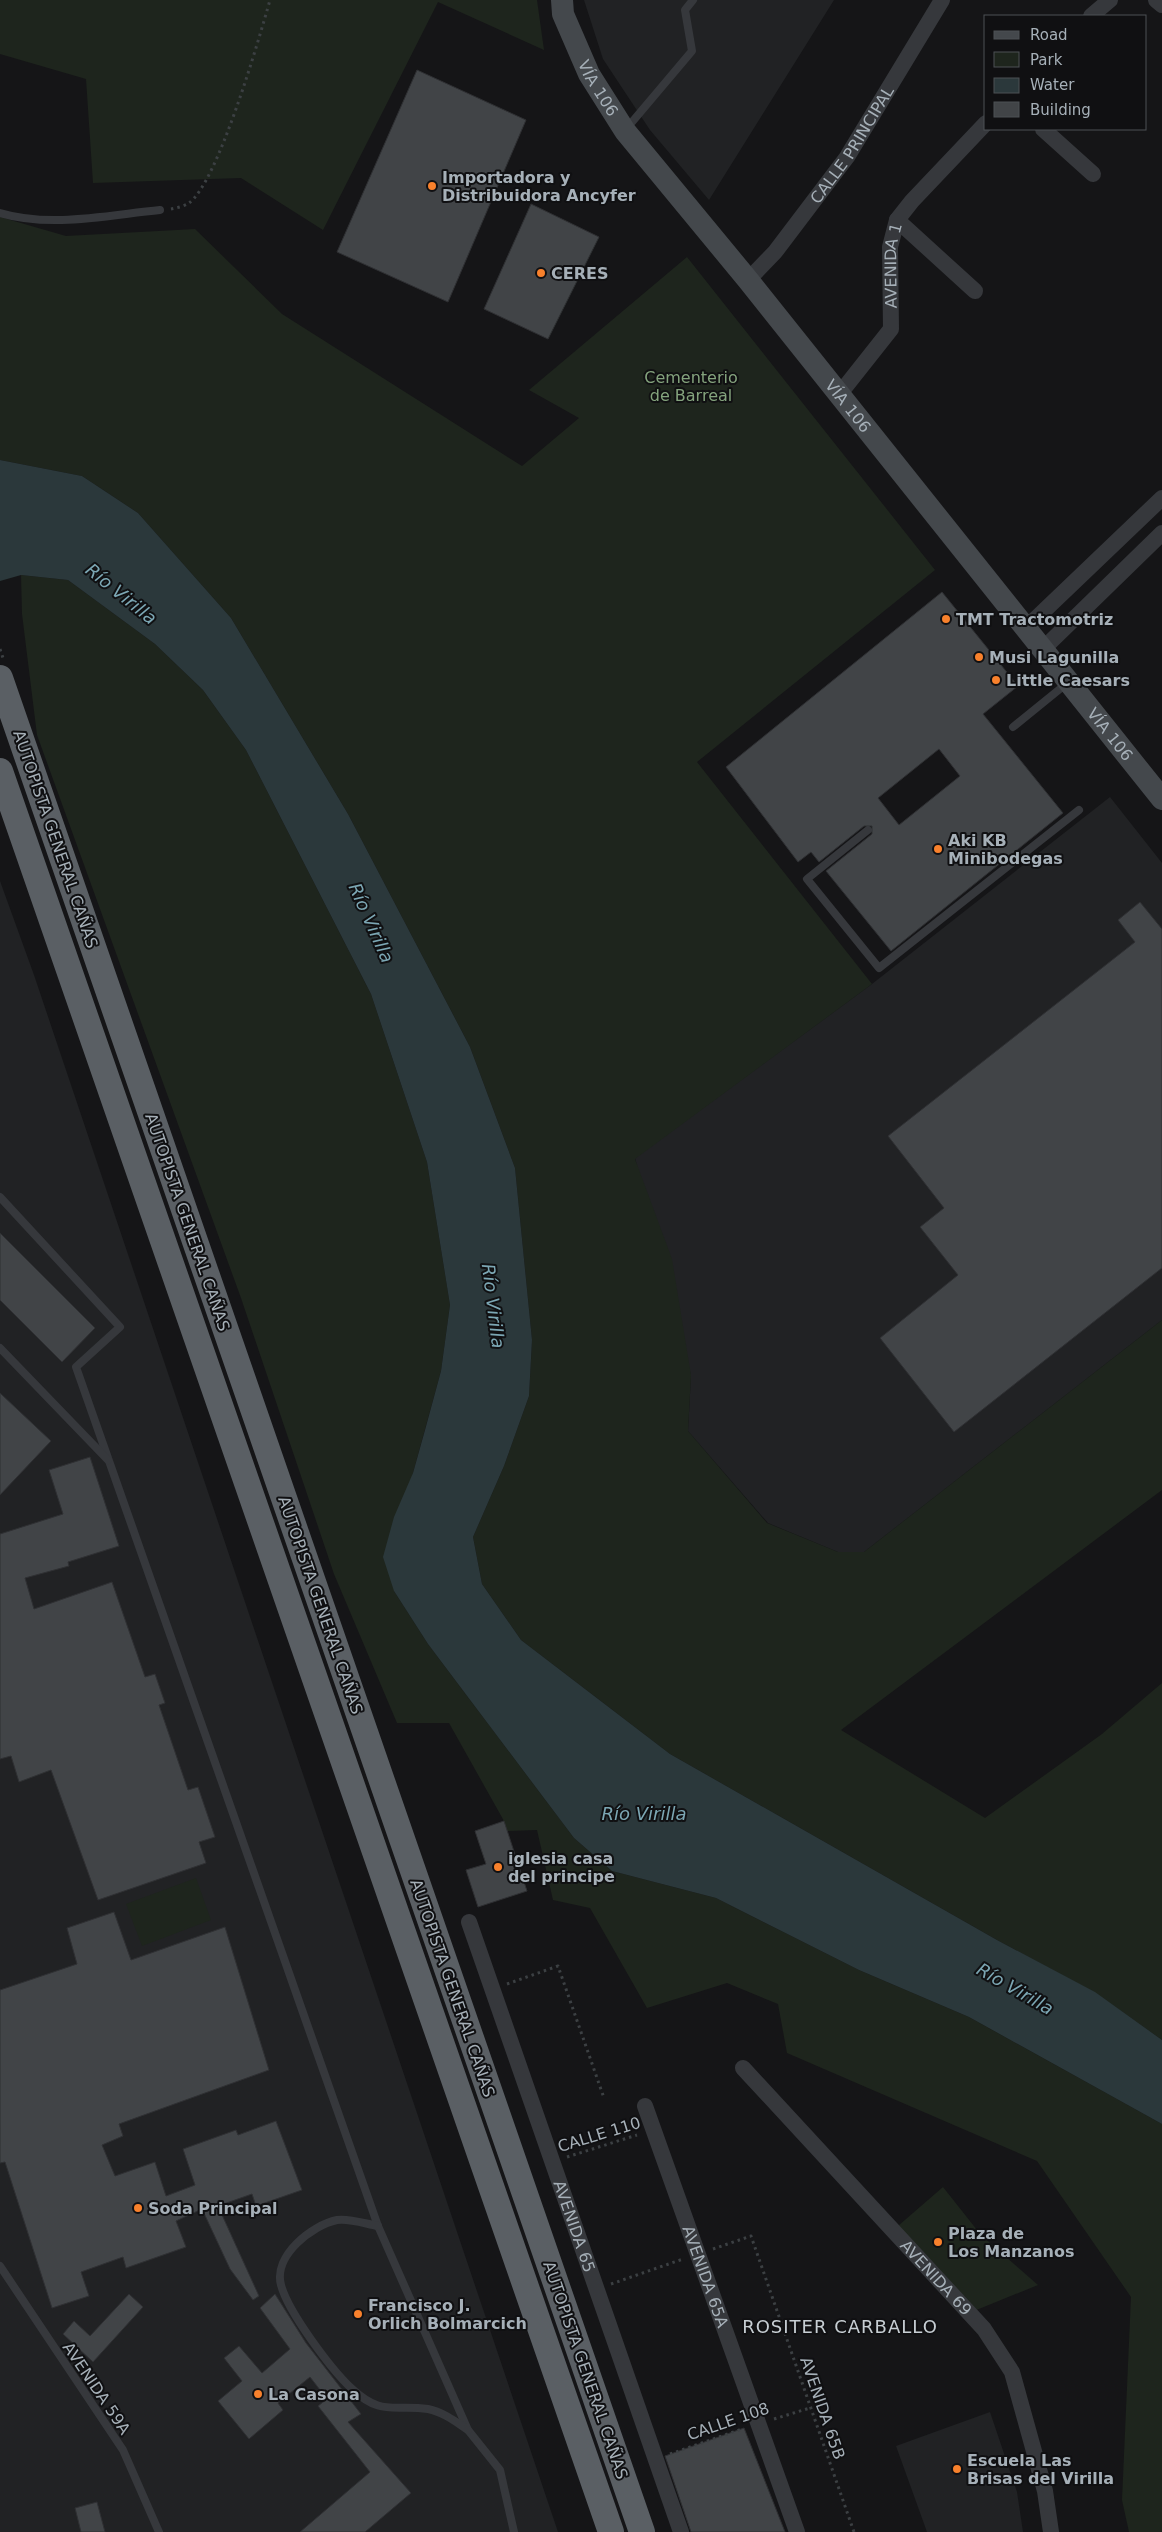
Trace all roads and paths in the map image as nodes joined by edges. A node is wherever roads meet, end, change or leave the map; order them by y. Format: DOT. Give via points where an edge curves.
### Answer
graph roads {
  1 [pos="270,0"];
  2 [pos="562,0"];
  3 [pos="693,0"];
  4 [pos="942,0"];
  5 [pos="1110,0"];
  6 [pos="1156,0"];
  7 [pos="1162,5"];
  8 [pos="1092,15"];
  9 [pos="984,125"];
  10 [pos="1044,130"];
  11 [pos="624,131"];
  12 [pos="1093,174"];
  13 [pos="160,210"];
  14 [pos="0,213"];
  15 [pos="898,220"];
  16 [pos="748,280"];
  17 [pos="975,292"];
  18 [pos="838,396"];
  19 [pos="1162,498"];
  20 [pos="1162,533"];
  21 [pos="1026,628"];
  22 [pos="1042,649"];
  23 [pos="0,678"];
  24 [pos="1068,682"];
  25 [pos="1013,727"];
  26 [pos="2,778"];
  27 [pos="1162,798"];
  28 [pos="1079,810"];
  29 [pos="868,830"];
  30 [pos="0,1197"];
  31 [pos="0,1348"];
  32 [pos="112,1463"];
  33 [pos="469,1922"];
  34 [pos="492,1989"];
  35 [pos="743,2068"];
  36 [pos="604,2098"];
  37 [pos="646,2106"];
  38 [pos="654,2130"];
  39 [pos="552,2161"];
  40 [pos="378,2226"];
  41 [pos="698,2254"];
  42 [pos="0,2266"];
  43 [pos="596,2290"];
  44 [pos="810,2408"];
  45 [pos="758,2424"];
  46 [pos="468,2430"];
  47 [pos="656,2460"];
  48 [pos="159,2532"];
  49 [pos="514,2532"];
  50 [pos="612,2532"];
  51 [pos="642,2532"];
  52 [pos="681,2532"];
  53 [pos="797,2532"];
  54 [pos="854,2532"];
  55 [pos="1051,2532"];
  1 -- 13 [label="path" via="211,174 189,203"];
  2 -- 11 [label="main road, VÍA 106" via="563,14 589,74"];
  3 -- 11 [label="lane" via="685,10 692,51"];
  4 -- 16 [label="street, CALLE PRINCIPAL" via="847,157 775,252"];
  5 -- 8 [label="street"];
  6 -- 7 [label="street"];
  9 -- 15 [label="street, AVENIDA 1"];
  10 -- 12 [label="street"];
  11 -- 16 [label="main road, VÍA 106"];
  13 -- 14 [label="lane" via="62,220 19,219"];
  15 -- 17 [label="street"];
  15 -- 18 [label="street, AVENIDA 1" via="890,246 891,329"];
  16 -- 18 [label="main road, VÍA 106"];
  18 -- 21 [label="main road, VÍA 106"];
  19 -- 21 [label="street"];
  20 -- 22 [label="street"];
  21 -- 22 [label="main road, VÍA 106"];
  22 -- 24 [label="main road, VÍA 106"];
  23 -- 51 [label="highway, AUTOPISTA GENERAL CAÑAS"];
  24 -- 25 [label="lane"];
  24 -- 27 [label="main road, VÍA 106"];
  26 -- 50 [label="highway, AUTOPISTA GENERAL CAÑAS"];
  28 -- 29 [label="lane" via="880,968 807,879"];
  30 -- 32 [label="lane" via="120,1327 76,1367"];
  31 -- 32 [label="lane"];
  32 -- 40 [label="lane"];
  33 -- 34 [label="street, AVENIDA 65"];
  34 -- 36 [label="path" via="558,1966"];
  34 -- 39 [label="street, AVENIDA 65"];
  35 -- 55 [label="street, AVENIDA 69" via="984,2329 1012,2372 1044,2491"];
  37 -- 38 [label="street, AVENIDA 65A"];
  38 -- 39 [label="path, CALLE 110"];
  38 -- 41 [label="street, AVENIDA 65A"];
  39 -- 43 [label="street, AVENIDA 65"];
  40 -- 46 [label="lane"];
  40 -- 46 [label="lane" via="339,2219 318,2225 298,2241 282,2264 280,2284 289,2304 318,2347 350,2387 366,2400 383,2408 429,2409"];
  41 -- 43 [label="path"];
  41 -- 44 [label="path, AVENIDA 65B" via="751,2236"];
  41 -- 45 [label="street, AVENIDA 65A"];
  42 -- 48 [label="lane, AVENIDA 59A" via="123,2450"];
  43 -- 47 [label="street, AVENIDA 65"];
  44 -- 45 [label="path, CALLE 108"];
  44 -- 54 [label="path, AVENIDA 65B"];
  45 -- 47 [label="path, CALLE 108"];
  45 -- 53 [label="street, AVENIDA 65A"];
  46 -- 49 [label="lane" via="500,2470"];
  47 -- 52 [label="street, AVENIDA 65"];
}
